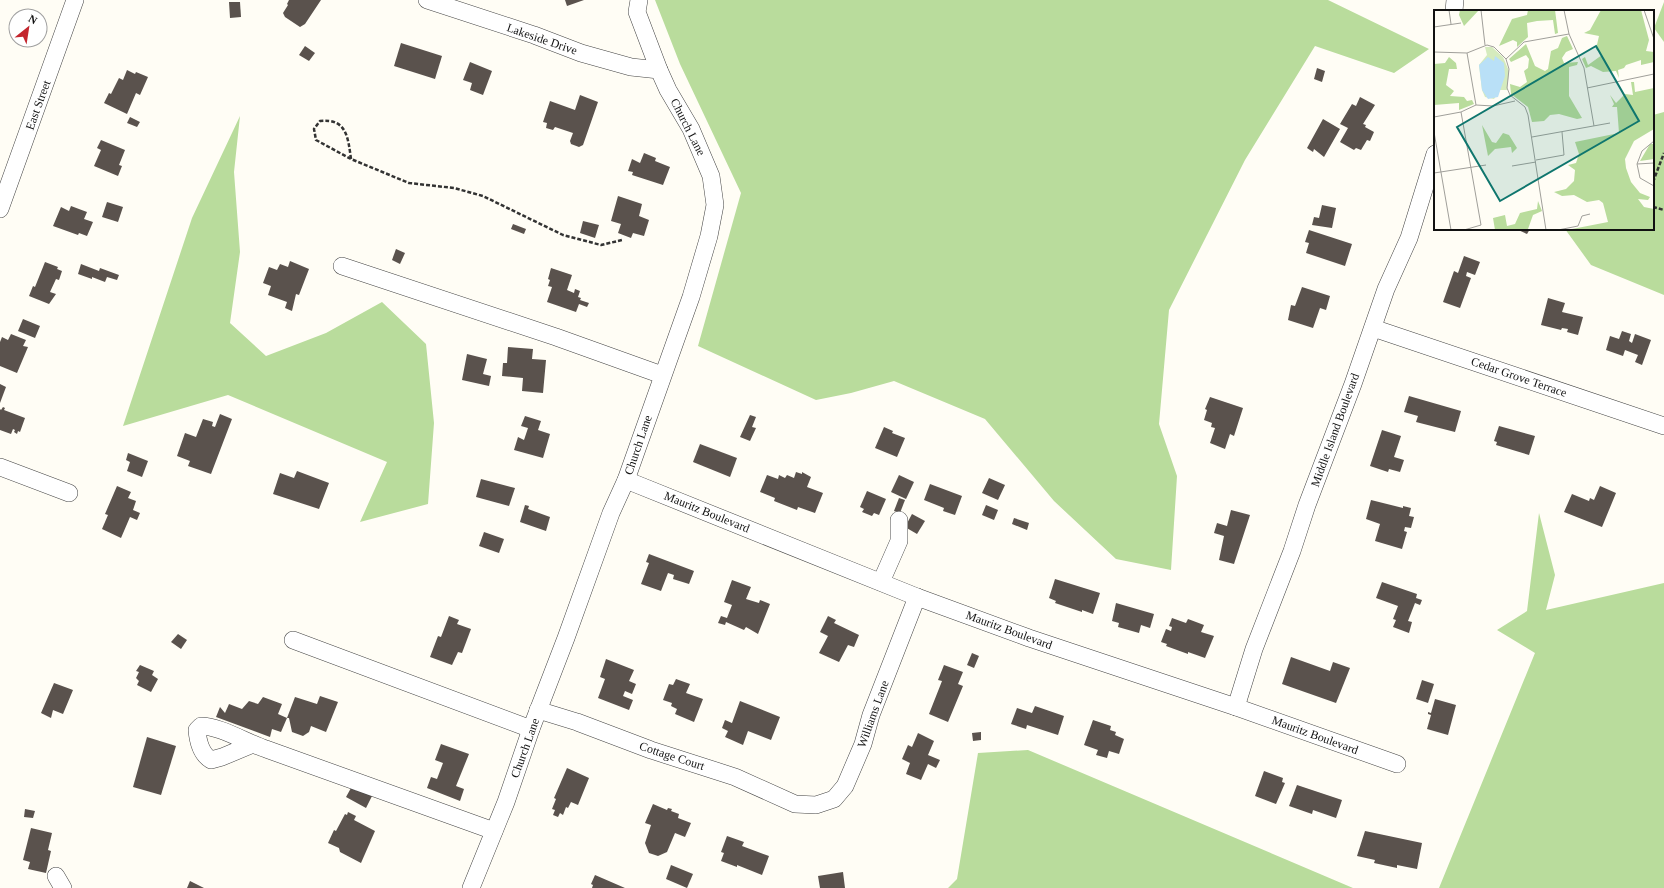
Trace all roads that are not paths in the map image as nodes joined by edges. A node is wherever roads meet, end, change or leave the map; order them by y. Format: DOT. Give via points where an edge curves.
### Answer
graph roads {
  1 [pos="75,0"];
  2 [pos="427,0"];
  3 [pos="638,0"];
  4 [pos="1455,0"];
  5 [pos="1454,10"];
  6 [pos="659,70"];
  7 [pos="1434,157"];
  8 [pos="0,209"];
  9 [pos="342,266"];
  10 [pos="1373,328"];
  11 [pos="662,375"];
  12 [pos="1664,426"];
  13 [pos="0,467"];
  14 [pos="626,480"];
  15 [pos="69,493"];
  16 [pos="899,520"];
  17 [pos="880,582"];
  18 [pos="917,597"];
  19 [pos="293,640"];
  20 [pos="1236,707"];
  21 [pos="538,710"];
  22 [pos="531,729"];
  23 [pos="253,744"];
  24 [pos="1397,764"];
  25 [pos="804,804"];
  26 [pos="494,831"];
  27 [pos="472,888"];
  1 -- 8 [label="street, East Street"];
  2 -- 6 [label="street, Lakeside Drive" via="534,34 581,53 631,67"];
  3 -- 6 [label="street, Church Lane" via="637,12"];
  4 -- 5 [label="street"];
  6 -- 11 [label="street, Church Lane" via="691,129 711,176 715,205 709,236 691,297"];
  7 -- 10 [label="street, Middle Island Boulevard" via="1409,238 1386,289"];
  9 -- 11 [label="street" via="514,322"];
  10 -- 12 [label="street, Cedar Grove Terrace"];
  10 -- 20 [label="street, Middle Island Boulevard" via="1254,649"];
  11 -- 14 [label="street, Church Lane"];
  13 -- 15 [label="street"];
  14 -- 17 [label="street, Mauritz Boulevard"];
  14 -- 21 [label="street, Church Lane" via="611,513"];
  16 -- 17 [label="street" via="899,541"];
  17 -- 18 [label="street, Mauritz Boulevard"];
  18 -- 20 [label="street, Mauritz Boulevard" via="1029,638"];
  18 -- 25 [label="street, Williams Lane" via="845,786 834,799 816,805"];
  19 -- 22 [label="street"];
  20 -- 24 [label="street, Mauritz Boulevard"];
  21 -- 22 [label="street, Church Lane"];
  21 -- 25 [label="street, Cottage Court" via="735,777 795,804"];
  22 -- 26 [label="street, Church Lane"];
  23 -- 26 [label="street"];
  26 -- 27 [label="street, Church Lane"];
}
